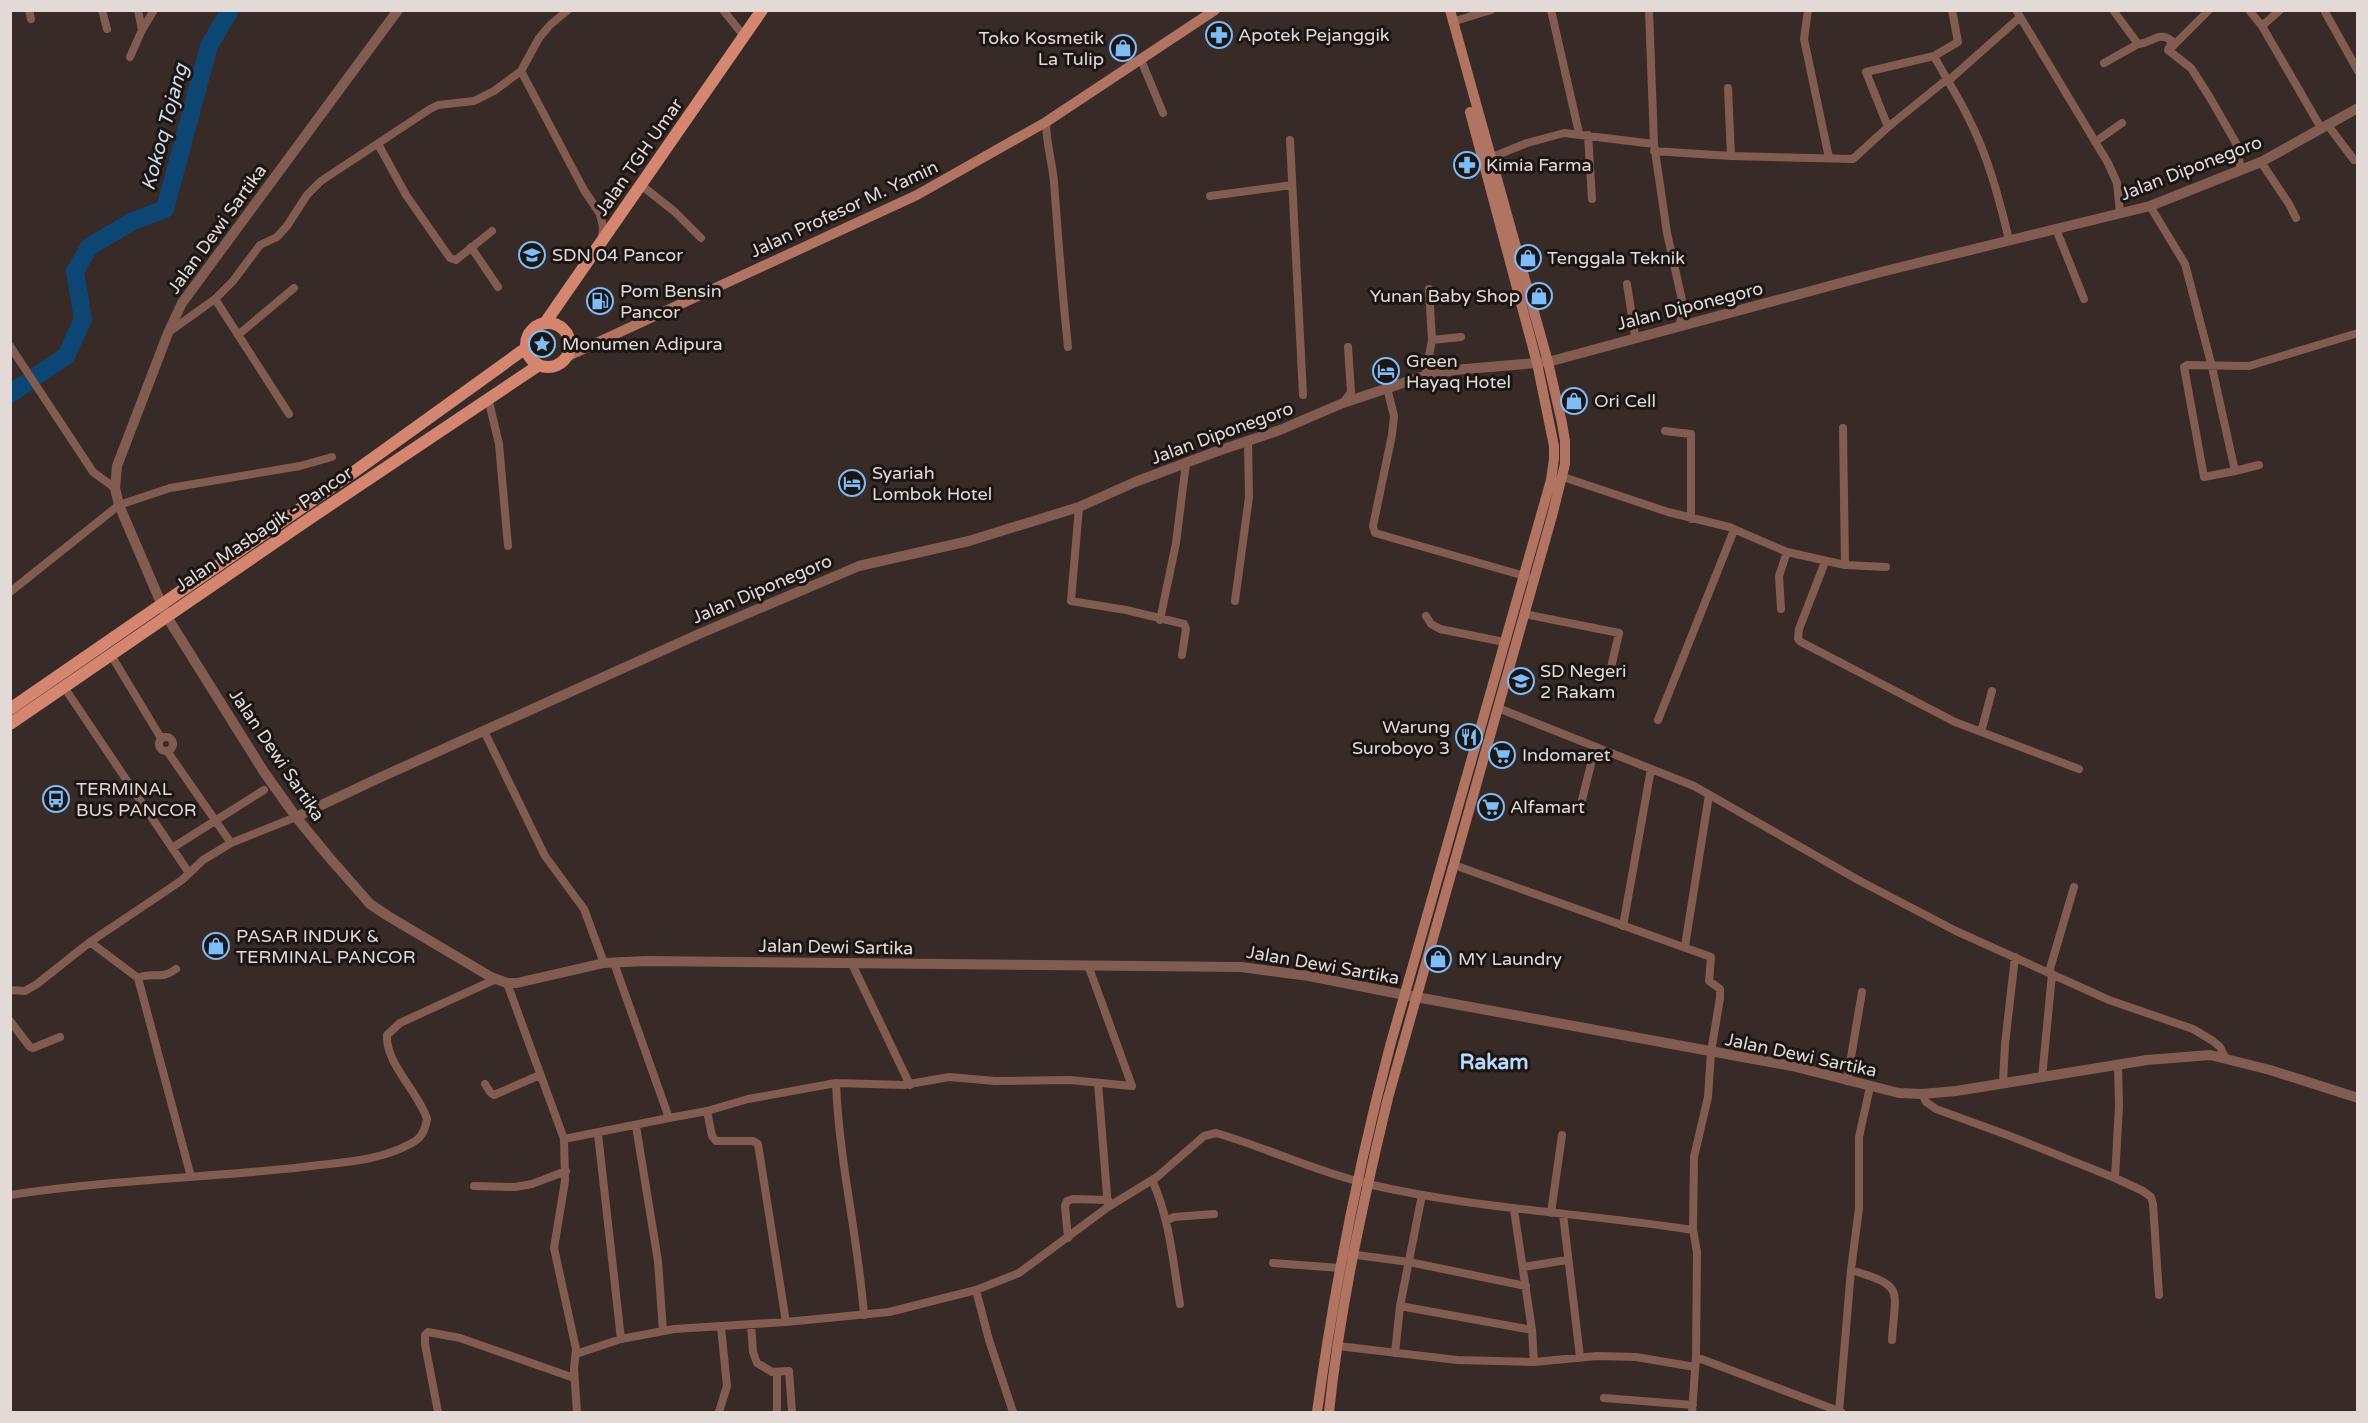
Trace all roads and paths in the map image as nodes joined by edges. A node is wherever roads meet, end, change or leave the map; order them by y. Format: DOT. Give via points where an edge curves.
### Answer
graph roads {
  1 [pos="102,10"];
  2 [pos="138,10"];
  3 [pos="153,10"];
  4 [pos="398,10"];
  5 [pos="568,10"];
  6 [pos="723,10"];
  7 [pos="762,10"];
  8 [pos="1215,10"];
  9 [pos="1491,10"];
  10 [pos="1551,10"];
  11 [pos="1649,10"];
  12 [pos="1808,10"];
  13 [pos="1952,10"];
  14 [pos="2113,10"];
  15 [pos="2209,10"];
  16 [pos="2249,10"];
  17 [pos="2280,10"];
  18 [pos="2325,12"];
  19 [pos="2017,14"];
  20 [pos="1448,15"];
  21 [pos="2262,26"];
  22 [pos="107,29"];
  23 [pos="142,30"];
  24 [pos="744,36"];
  25 [pos="2138,44"];
  26 [pos="2168,51"];
  27 [pos="1934,56"];
  28 [pos="130,57"];
  29 [pos="1141,60"];
  30 [pos="2104,63"];
  31 [pos="521,71"];
  32 [pos="2358,71"];
  33 [pos="1946,81"];
  34 [pos="1728,88"];
  35 [pos="2358,108"];
  36 [pos="1163,113"];
  37 [pos="1046,123"];
  38 [pos="2122,123"];
  39 [pos="2324,126"];
  40 [pos="1888,127"];
  41 [pos="1583,134"];
  42 [pos="1290,140"];
  43 [pos="2095,142"];
  44 [pos="378,144"];
  45 [pos="1654,147"];
  46 [pos="1731,156"];
  47 [pos="1490,158"];
  48 [pos="1830,158"];
  49 [pos="2354,160"];
  50 [pos="2260,162"];
  51 [pos="2241,170"];
  52 [pos="1292,184"];
  53 [pos="641,185"];
  54 [pos="1210,196"];
  55 [pos="1592,199"];
  56 [pos="2150,206"];
  57 [pos="2120,213"];
  58 [pos="2296,218"];
  59 [pos="2056,229"];
  60 [pos="492,231"];
  61 [pos="702,238"];
  62 [pos="2009,240"];
  63 [pos="602,242"];
  64 [pos="471,247"];
  65 [pos="1627,284"];
  66 [pos="498,287"];
  67 [pos="294,288"];
  68 [pos="1429,289"];
  69 [pos="2084,298"];
  70 [pos="215,299"];
  71 [pos="545,323"];
  72 [pos="1679,326"];
  73 [pos="168,333"];
  74 [pos="2358,333"];
  75 [pos="238,335"];
  76 [pos="1635,336"];
  77 [pos="1461,337"];
  78 [pos="1432,340"];
  79 [pos="10,346"];
  80 [pos="1068,346"];
  81 [pos="1348,347"];
  82 [pos="526,348"];
  83 [pos="566,357"];
  84 [pos="1542,362"];
  85 [pos="539,365"];
  86 [pos="2212,366"];
  87 [pos="1425,377"];
  88 [pos="1387,388"];
  89 [pos="1303,395"];
  90 [pos="488,398"];
  91 [pos="1343,403"];
  92 [pos="289,414"];
  93 [pos="1843,428"];
  94 [pos="1665,430"];
  95 [pos="1248,441"];
  96 [pos="332,457"];
  97 [pos="1186,463"];
  98 [pos="2259,465"];
  99 [pos="2235,471"];
  100 [pos="1563,477"];
  101 [pos="115,488"];
  102 [pos="119,505"];
  103 [pos="1079,507"];
  104 [pos="1690,519"];
  105 [pos="1734,530"];
  106 [pos="508,546"];
  107 [pos="1787,552"];
  108 [pos="1825,562"];
  109 [pos="1845,565"];
  110 [pos="1886,567"];
  111 [pos="1528,578"];
  112 [pos="10,592"];
  113 [pos="1235,601"];
  114 [pos="160,605"];
  115 [pos="1781,609"];
  116 [pos="1524,614"];
  117 [pos="1426,616"];
  118 [pos="167,617"];
  119 [pos="1160,620"];
  120 [pos="1504,642"];
  121 [pos="111,655"];
  122 [pos="1182,655"];
  123 [pos="1609,676"];
  124 [pos="64,687"];
  125 [pos="1992,692"];
  126 [pos="1498,708"];
  127 [pos="10,709"];
  128 [pos="1658,720"];
  129 [pos="10,724"];
  130 [pos="484,731"];
  131 [pos="1981,732"];
  132 [pos="1595,748"];
  133 [pos="1651,769"];
  134 [pos="2079,769"];
  135 [pos="264,790"];
  136 [pos="1709,795"];
  137 [pos="1582,800"];
  138 [pos="296,817"];
  139 [pos="217,822"];
  140 [pos="231,843"];
  141 [pos="172,848"];
  142 [pos="1452,852"];
  143 [pos="1454,865"];
  144 [pos="189,873"];
  145 [pos="2074,887"];
  146 [pos="1623,926"];
  147 [pos="90,942"];
  148 [pos="1685,946"];
  149 [pos="2014,957"];
  150 [pos="609,963"];
  151 [pos="852,964"];
  152 [pos="1088,965"];
  153 [pos="176,969"];
  154 [pos="2050,973"];
  155 [pos="138,978"];
  156 [pos="496,979"];
  157 [pos="507,984"];
  158 [pos="10,990"];
  159 [pos="1862,993"];
  160 [pos="1411,996"];
  161 [pos="10,1021"];
  162 [pos="60,1037"];
  163 [pos="1711,1052"];
  164 [pos="2225,1057"];
  165 [pos="2118,1065"];
  166 [pos="540,1075"];
  167 [pos="2042,1078"];
  168 [pos="1847,1081"];
  169 [pos="836,1083"];
  170 [pos="1098,1083"];
  171 [pos="2003,1083"];
  172 [pos="485,1084"];
  173 [pos="910,1085"];
  174 [pos="1870,1087"];
  175 [pos="1922,1094"];
  176 [pos="2358,1098"];
  177 [pos="707,1111"];
  178 [pos="669,1118"];
  179 [pos="636,1126"];
  180 [pos="598,1134"];
  181 [pos="1562,1135"];
  182 [pos="564,1139"];
  183 [pos="566,1171"];
  184 [pos="191,1177"];
  185 [pos="2115,1178"];
  186 [pos="1152,1180"];
  187 [pos="1363,1182"];
  188 [pos="474,1186"];
  189 [pos="10,1195"];
  190 [pos="1422,1195"];
  191 [pos="1108,1203"];
  192 [pos="1514,1210"];
  193 [pos="1551,1213"];
  194 [pos="1214,1214"];
  195 [pos="1563,1214"];
  196 [pos="1166,1221"];
  197 [pos="1693,1230"];
  198 [pos="1068,1238"];
  199 [pos="1343,1253"];
  200 [pos="1354,1255"];
  201 [pos="1567,1260"];
  202 [pos="1408,1262"];
  203 [pos="1273,1263"];
  204 [pos="1523,1267"];
  205 [pos="1340,1268"];
  206 [pos="1851,1270"];
  207 [pos="1526,1286"];
  208 [pos="976,1290"];
  209 [pos="2159,1295"];
  210 [pos="1180,1304"];
  211 [pos="1400,1306"];
  212 [pos="864,1315"];
  213 [pos="786,1322"];
  214 [pos="751,1324"];
  215 [pos="721,1326"];
  216 [pos="1532,1330"];
  217 [pos="663,1331"];
  218 [pos="621,1339"];
  219 [pos="1892,1340"];
  220 [pos="1338,1346"];
  221 [pos="1395,1353"];
  222 [pos="576,1354"];
  223 [pos="1581,1357"];
  224 [pos="1696,1357"];
  225 [pos="1534,1362"];
  226 [pos="1695,1367"];
  227 [pos="777,1372"];
  228 [pos="574,1378"];
  229 [pos="1604,1398"];
  230 [pos="1693,1408"];
  231 [pos="1836,1412"];
  232 [pos="438,1413"];
  233 [pos="577,1413"];
  234 [pos="719,1413"];
  235 [pos="777,1413"];
  236 [pos="792,1413"];
  237 [pos="1013,1413"];
  238 [pos="1317,1413"];
  239 [pos="1329,1413"];
  1 -- 22 [label="street"];
  2 -- 23 [label="street"];
  3 -- 23 [label="street"];
  4 -- 73 [label="street, Jalan Dewi Sartika" via="187,296"];
  5 -- 31 [label="street" via="539,38"];
  6 -- 24 [label="street"];
  7 -- 24 [label="main road, Jalan TGH Umar"];
  8 -- 29 [label="main road, Jalan Profesor M. Yamin"];
  9 -- 20 [label="street"];
  10 -- 41 [label="street"];
  11 -- 45 [label="street"];
  12 -- 48 [label="street" via="1804,39"];
  13 -- 27 [label="street" via="1958,42"];
  14 -- 25 [label="street"];
  15 -- 26 [label="street"];
  16 -- 21 [label="street"];
  17 -- 21 [label="street"];
  18 -- 32 [label="street"];
  19 -- 33 [label="street"];
  19 -- 43 [label="street"];
  20 -- 47 [label="main road"];
  20 -- 84 [label="main road"];
  21 -- 39 [label="street"];
  23 -- 28 [label="street"];
  24 -- 53 [label="main road, Jalan TGH Umar"];
  25 -- 26 [label="street" via="2163,36 2172,41"];
  25 -- 30 [label="street"];
  26 -- 51 [label="street" via="2191,68 2209,96 2236,143"];
  27 -- 33 [label="street"];
  27 -- 40 [label="street" via="1866,72"];
  29 -- 36 [label="street"];
  29 -- 37 [label="main road, Jalan Profesor M. Yamin"];
  31 -- 44 [label="street" via="484,97 430,109"];
  31 -- 63 [label="street" via="600,214"];
  33 -- 40 [label="street"];
  33 -- 62 [label="street" via="1968,116 1986,158"];
  34 -- 46 [label="street"];
  35 -- 39 [label="street, Jalan Diponegoro"];
  37 -- 80 [label="street"];
  37 -- 83 [label="main road, Jalan Profesor M. Yamin" via="892,208"];
  38 -- 43 [label="street"];
  39 -- 49 [label="street"];
  39 -- 50 [label="street, Jalan Diponegoro"];
  40 -- 48 [label="street" via="1853,159"];
  41 -- 45 [label="street"];
  41 -- 47 [label="street" via="1551,136"];
  41 -- 55 [label="street"];
  42 -- 52 [label="street"];
  43 -- 57 [label="street" via="2117,183"];
  44 -- 64 [label="street" via="406,195 450,258 456,260"];
  44 -- 70 [label="street" via="313,188 281,232 260,245"];
  45 -- 46 [label="street"];
  45 -- 72 [label="street" via="1674,272 1684,309"];
  46 -- 48 [label="street"];
  47 -- 84 [label="main road"];
  50 -- 51 [label="street, Jalan Diponegoro"];
  50 -- 58 [label="street"];
  51 -- 56 [label="street, Jalan Diponegoro"];
  52 -- 54 [label="street"];
  52 -- 89 [label="street"];
  53 -- 61 [label="street"];
  53 -- 63 [label="main road, Jalan TGH Umar"];
  56 -- 57 [label="street, Jalan Diponegoro"];
  56 -- 86 [label="street" via="2185,264"];
  57 -- 59 [label="street, Jalan Diponegoro"];
  59 -- 62 [label="street, Jalan Diponegoro"];
  59 -- 69 [label="street"];
  60 -- 64 [label="street"];
  62 -- 72 [label="street, Jalan Diponegoro"];
  63 -- 71 [label="main road, Jalan TGH Umar"];
  64 -- 66 [label="street"];
  65 -- 76 [label="street"];
  67 -- 75 [label="street"];
  68 -- 78 [label="street"];
  70 -- 73 [label="street"];
  70 -- 75 [label="street"];
  71 -- 82 [label="main road" via="531,332"];
  71 -- 83 [label="main road" via="557,325 567,333 570,345"];
  72 -- 76 [label="street, Jalan Diponegoro"];
  73 -- 101 [label="street, Jalan Dewi Sartika" via="117,466"];
  74 -- 86 [label="street" via="2249,366"];
  75 -- 92 [label="street"];
  76 -- 84 [label="street, Jalan Diponegoro"];
  77 -- 78 [label="street"];
  78 -- 87 [label="street"];
  79 -- 101 [label="street" via="93,472"];
  81 -- 91 [label="street" via="1351,392"];
  82 -- 85 [label="main road"];
  82 -- 114 [label="main road, Jalan Masbagik - Pancor"];
  83 -- 85 [label="main road" via="551,367"];
  84 -- 87 [label="street, Jalan Diponegoro" via="1454,370"];
  84 -- 100 [label="main road" via="1565,441"];
  84 -- 111 [label="main road" via="1554,459"];
  85 -- 90 [label="main road, Jalan Masbagik - Pancor"];
  86 -- 99 [label="street"];
  86 -- 99 [label="street" via="2184,368 2202,473 2206,477"];
  87 -- 88 [label="street, Jalan Diponegoro"];
  88 -- 91 [label="street, Jalan Diponegoro"];
  88 -- 111 [label="street" via="1394,416 1373,530"];
  90 -- 106 [label="street" via="499,444"];
  90 -- 118 [label="main road, Jalan Masbagik - Pancor"];
  91 -- 95 [label="street, Jalan Diponegoro"];
  93 -- 109 [label="street"];
  94 -- 104 [label="street" via="1691,434"];
  95 -- 97 [label="street, Jalan Diponegoro"];
  95 -- 113 [label="street" via="1249,497"];
  96 -- 102 [label="street" via="170,488"];
  97 -- 103 [label="street, Jalan Diponegoro"];
  97 -- 119 [label="street" via="1176,543"];
  98 -- 99 [label="street"];
  100 -- 104 [label="street"];
  100 -- 111 [label="main road"];
  101 -- 102 [label="street, Jalan Dewi Sartika"];
  102 -- 112 [label="street"];
  102 -- 114 [label="street, Jalan Dewi Sartika"];
  103 -- 119 [label="street" via="1071,602 1126,610"];
  103 -- 130 [label="street, Jalan Diponegoro" via="969,541 872,561 845,571"];
  104 -- 105 [label="street"];
  105 -- 107 [label="street"];
  105 -- 128 [label="street"];
  107 -- 108 [label="street"];
  107 -- 115 [label="street" via="1779,576"];
  108 -- 109 [label="street"];
  108 -- 131 [label="street" via="1799,629 1799,640 1915,703"];
  109 -- 110 [label="street"];
  111 -- 116 [label="main road"];
  111 -- 120 [label="main road"];
  114 -- 118 [label="street, Jalan Dewi Sartika"];
  114 -- 127 [label="main road, Jalan Masbagik - Pancor"];
  116 -- 123 [label="street" via="1619,633"];
  116 -- 126 [label="main road"];
  117 -- 120 [label="street" via="1440,628"];
  118 -- 121 [label="main road, Jalan Masbagik - Pancor"];
  118 -- 138 [label="street, Jalan Dewi Sartika"];
  119 -- 122 [label="street" via="1186,626"];
  120 -- 142 [label="main road"];
  121 -- 124 [label="main road, Jalan Masbagik - Pancor"];
  121 -- 139 [label="street" via="161,738 167,736 172,740 167,751"];
  124 -- 129 [label="main road, Jalan Masbagik - Pancor"];
  124 -- 141 [label="street"];
  125 -- 131 [label="street"];
  126 -- 132 [label="street"];
  126 -- 142 [label="main road"];
  130 -- 138 [label="street, Jalan Diponegoro"];
  130 -- 150 [label="street" via="545,856 584,909"];
  131 -- 134 [label="street"];
  132 -- 133 [label="street"];
  132 -- 137 [label="street"];
  133 -- 136 [label="street"];
  133 -- 146 [label="street"];
  135 -- 139 [label="street"];
  136 -- 148 [label="street"];
  136 -- 149 [label="street" via="1860,881"];
  138 -- 140 [label="street, Jalan Diponegoro"];
  138 -- 156 [label="street, Jalan Dewi Sartika" via="370,904"];
  139 -- 140 [label="street"];
  139 -- 141 [label="street"];
  140 -- 144 [label="street, Jalan Diponegoro"];
  141 -- 144 [label="street"];
  142 -- 143 [label="main road"];
  142 -- 160 [label="main road"];
  143 -- 146 [label="street"];
  143 -- 160 [label="main road"];
  144 -- 147 [label="street, Jalan Diponegoro"];
  145 -- 154 [label="street"];
  146 -- 148 [label="street"];
  147 -- 155 [label="street"];
  147 -- 158 [label="street, Jalan Diponegoro" via="37,984 25,991"];
  148 -- 163 [label="street" via="1711,957 1709,981 1721,991"];
  149 -- 154 [label="street"];
  149 -- 171 [label="street"];
  150 -- 151 [label="street, Jalan Dewi Sartika"];
  150 -- 157 [label="street, Jalan Dewi Sartika"];
  150 -- 178 [label="street"];
  151 -- 152 [label="street, Jalan Dewi Sartika"];
  151 -- 173 [label="street"];
  152 -- 160 [label="street, Jalan Dewi Sartika" via="1261,968"];
  152 -- 170 [label="street" via="1132,1086"];
  153 -- 155 [label="street" via="160,977"];
  154 -- 164 [label="street" via="2120,1005 2193,1029 2220,1047"];
  154 -- 167 [label="street"];
  155 -- 184 [label="street"];
  156 -- 157 [label="street, Jalan Dewi Sartika"];
  156 -- 184 [label="street" via="400,1023 387,1035 396,1065 428,1119 417,1141 365,1160"];
  157 -- 166 [label="street"];
  159 -- 168 [label="street"];
  160 -- 163 [label="street, Jalan Dewi Sartika"];
  160 -- 187 [label="main road" via="1388,1098"];
  161 -- 162 [label="street" via="30,1047"];
  163 -- 168 [label="street, Jalan Dewi Sartika" via="1792,1066"];
  163 -- 197 [label="street" via="1708,1097 1694,1157"];
  164 -- 165 [label="street, Jalan Dewi Sartika" via="2192,1056"];
  164 -- 176 [label="street, Jalan Dewi Sartika"];
  165 -- 167 [label="street, Jalan Dewi Sartika"];
  165 -- 185 [label="street"];
  166 -- 172 [label="street" via="494,1095"];
  166 -- 182 [label="street"];
  167 -- 171 [label="street, Jalan Dewi Sartika"];
  168 -- 174 [label="street, Jalan Dewi Sartika"];
  169 -- 173 [label="street"];
  169 -- 177 [label="street" via="748,1099"];
  169 -- 212 [label="street" via="839,1142"];
  170 -- 173 [label="street" via="949,1077"];
  170 -- 191 [label="street"];
  171 -- 175 [label="street, Jalan Dewi Sartika"];
  174 -- 175 [label="street, Jalan Dewi Sartika"];
  174 -- 206 [label="street" via="1859,1137 1859,1208"];
  175 -- 185 [label="street" via="1926,1102 1945,1113"];
  177 -- 178 [label="street"];
  177 -- 213 [label="street" via="716,1141 758,1144"];
  178 -- 179 [label="street"];
  179 -- 180 [label="street"];
  179 -- 217 [label="street" via="658,1261"];
  180 -- 182 [label="street"];
  180 -- 218 [label="street"];
  181 -- 193 [label="street"];
  182 -- 183 [label="street"];
  183 -- 188 [label="street" via="532,1185"];
  183 -- 222 [label="street" via="554,1248"];
  184 -- 189 [label="street" via="66,1186"];
  185 -- 209 [label="street" via="2151,1197"];
  186 -- 187 [label="street" via="1212,1132"];
  186 -- 191 [label="street"];
  186 -- 196 [label="street"];
  187 -- 190 [label="street"];
  187 -- 199 [label="main road"];
  187 -- 200 [label="main road"];
  190 -- 192 [label="street"];
  190 -- 202 [label="street"];
  191 -- 198 [label="street"];
  191 -- 198 [label="street" via="1067,1201"];
  192 -- 193 [label="street"];
  192 -- 204 [label="street"];
  193 -- 195 [label="street"];
  194 -- 196 [label="street"];
  195 -- 197 [label="street"];
  195 -- 201 [label="street"];
  196 -- 210 [label="street"];
  197 -- 224 [label="street" via="1697,1252"];
  198 -- 208 [label="street" via="1019,1273"];
  199 -- 200 [label="street"];
  199 -- 205 [label="main road"];
  200 -- 202 [label="street"];
  200 -- 220 [label="main road"];
  201 -- 204 [label="street"];
  201 -- 223 [label="street"];
  202 -- 207 [label="street"];
  202 -- 211 [label="street"];
  203 -- 205 [label="street"];
  204 -- 207 [label="street"];
  205 -- 238 [label="main road"];
  206 -- 219 [label="street" via="1892,1287 1896,1294"];
  206 -- 231 [label="street"];
  207 -- 216 [label="street"];
  208 -- 212 [label="street"];
  208 -- 237 [label="street"];
  211 -- 216 [label="street"];
  211 -- 221 [label="street"];
  212 -- 213 [label="street"];
  213 -- 214 [label="street"];
  214 -- 215 [label="street"];
  214 -- 227 [label="street" via="757,1364"];
  215 -- 217 [label="street"];
  215 -- 234 [label="street" via="727,1381"];
  216 -- 225 [label="street"];
  217 -- 218 [label="street"];
  218 -- 222 [label="street"];
  220 -- 221 [label="street"];
  220 -- 239 [label="main road"];
  221 -- 225 [label="street"];
  222 -- 228 [label="street"];
  223 -- 225 [label="street"];
  223 -- 226 [label="street" via="1636,1357"];
  224 -- 226 [label="street"];
  224 -- 231 [label="street"];
  226 -- 230 [label="street"];
  227 -- 235 [label="street"];
  227 -- 236 [label="street" via="789,1371"];
  228 -- 232 [label="street" via="460,1338 428,1332 425,1344"];
  228 -- 233 [label="street"];
  229 -- 230 [label="street"];
}
